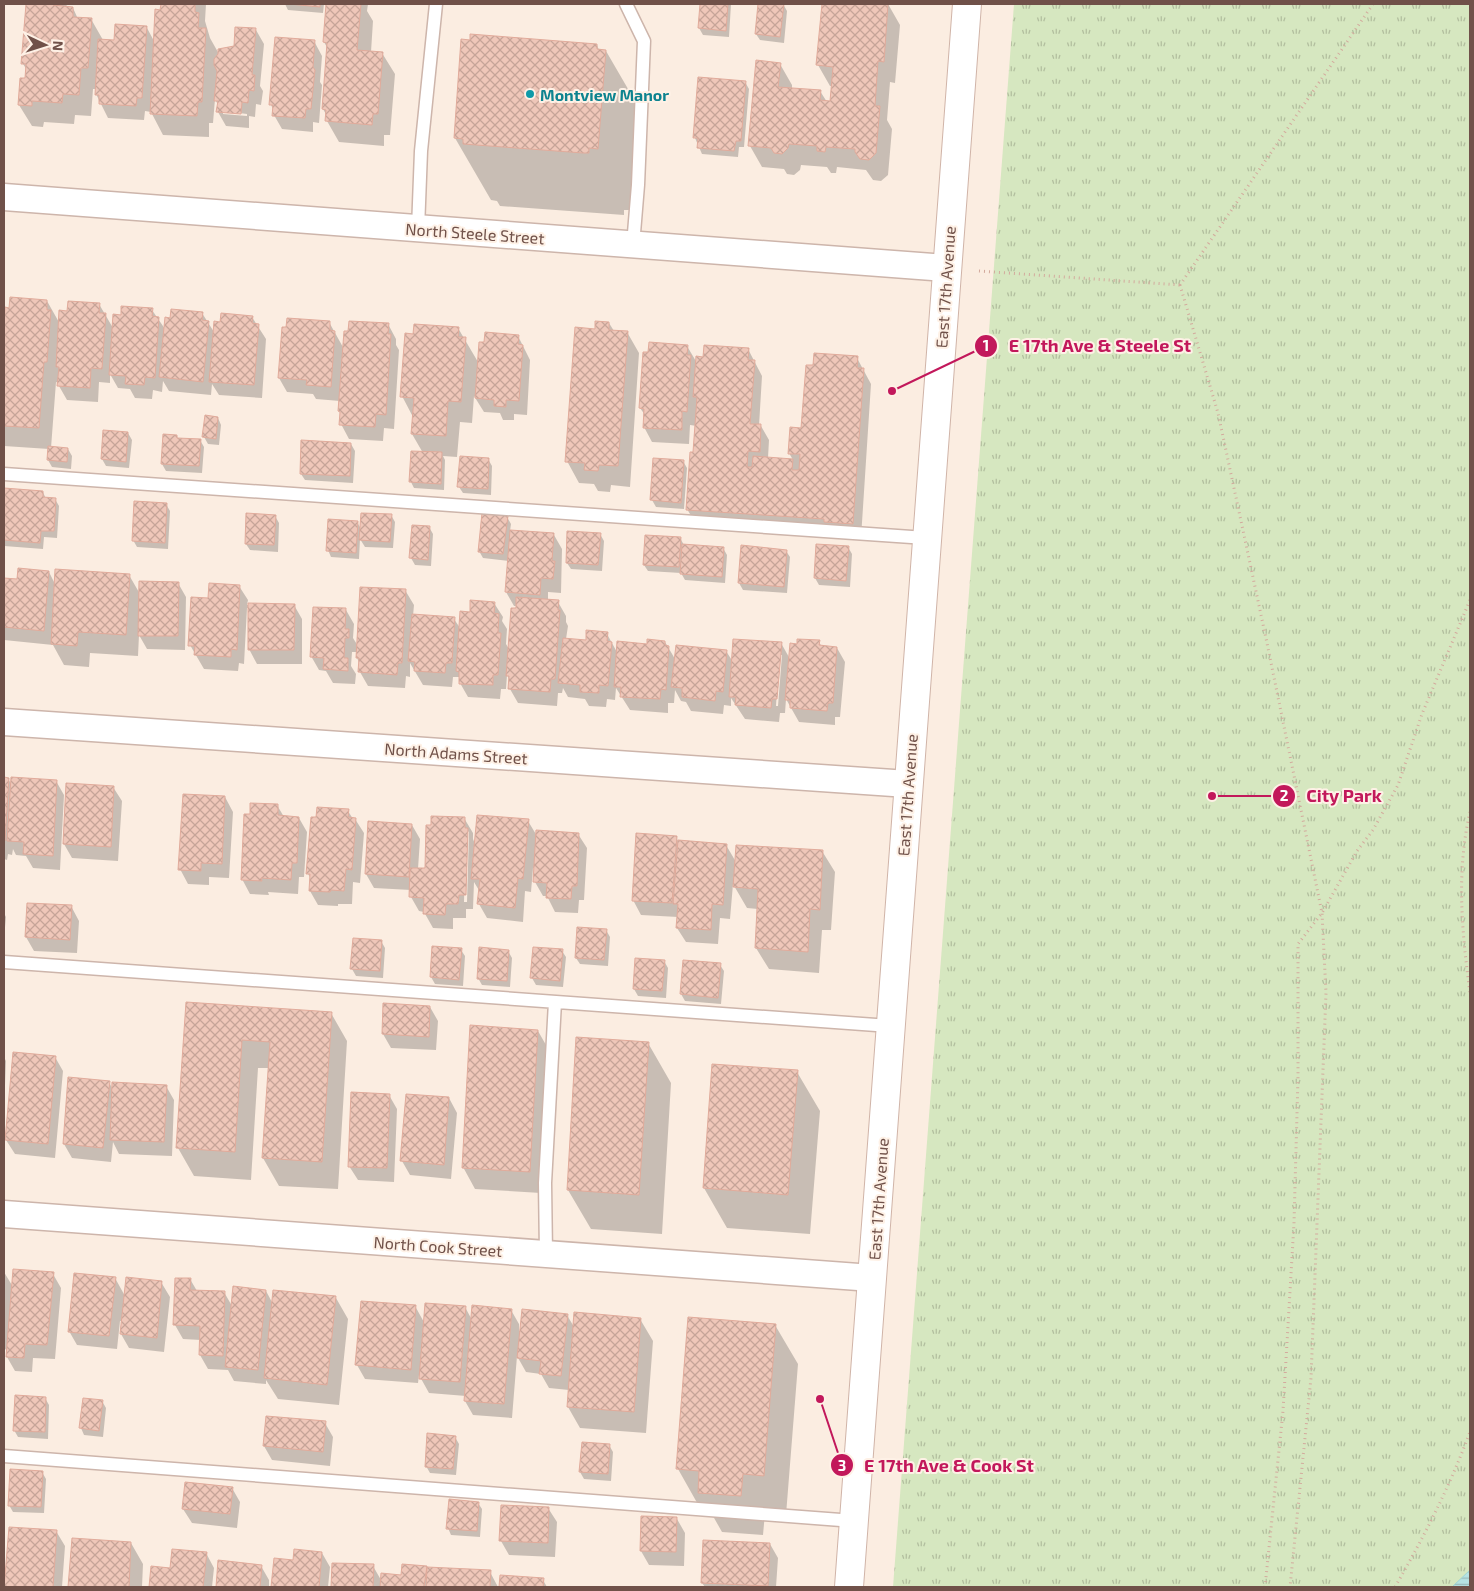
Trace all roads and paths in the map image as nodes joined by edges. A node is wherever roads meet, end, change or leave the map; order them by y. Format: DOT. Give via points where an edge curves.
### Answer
graph roads {
  1 [pos="436,4"];
  2 [pos="626,4"];
  3 [pos="967,4"];
  4 [pos="1373,4"];
  5 [pos="4,197"];
  6 [pos="418,229"];
  7 [pos="633,245"];
  8 [pos="946,268"];
  9 [pos="1180,285"];
  10 [pos="4,474"];
  11 [pos="926,538"];
  12 [pos="1470,600"];
  13 [pos="4,722"];
  14 [pos="908,784"];
  15 [pos="1470,812"];
  16 [pos="1322,913"];
  17 [pos="4,962"];
  18 [pos="1470,993"];
  19 [pos="555,1002"];
  20 [pos="890,1026"];
  21 [pos="4,1214"];
  22 [pos="546,1254"];
  23 [pos="872,1278"];
  24 [pos="1470,1432"];
  25 [pos="4,1456"];
  26 [pos="854,1521"];
  27 [pos="849,1587"];
  28 [pos="1265,1587"];
  29 [pos="1290,1587"];
  30 [pos="1395,1587"];
  1 -- 6 [label="lane" via="421,151"];
  2 -- 7 [label="lane" via="644,41"];
  3 -- 8 [label="main road, East 17th Avenue"];
  4 -- 9 [label="path"];
  5 -- 6 [label="street, North Steele Street"];
  6 -- 7 [label="street, North Steele Street"];
  7 -- 8 [label="street, North Steele Street"];
  8 -- 9 [label="path"];
  8 -- 11 [label="main road, East 17th Avenue"];
  9 -- 16 [label="path" via="1218,413"];
  10 -- 11 [label="lane"];
  11 -- 14 [label="main road, East 17th Avenue"];
  12 -- 16 [label="path" via="1422,714 1398,784"];
  13 -- 14 [label="street, North Adams Street"];
  14 -- 20 [label="main road, East 17th Avenue"];
  15 -- 18 [label="path" via="1461,868 1462,935"];
  16 -- 28 [label="path" via="1298,944 1294,1223 1283,1411"];
  16 -- 29 [label="path" via="1326,992 1311,1378"];
  17 -- 19 [label="lane"];
  19 -- 20 [label="lane"];
  19 -- 22 [label="lane" via="545,1183"];
  20 -- 23 [label="main road, East 17th Avenue"];
  21 -- 22 [label="street, North Cook Street"];
  22 -- 23 [label="street, North Cook Street"];
  23 -- 26 [label="main road, East 17th Avenue"];
  24 -- 30 [label="path" via="1425,1535"];
  25 -- 26 [label="lane"];
  26 -- 27 [label="main road, East 17th Avenue"];
}
